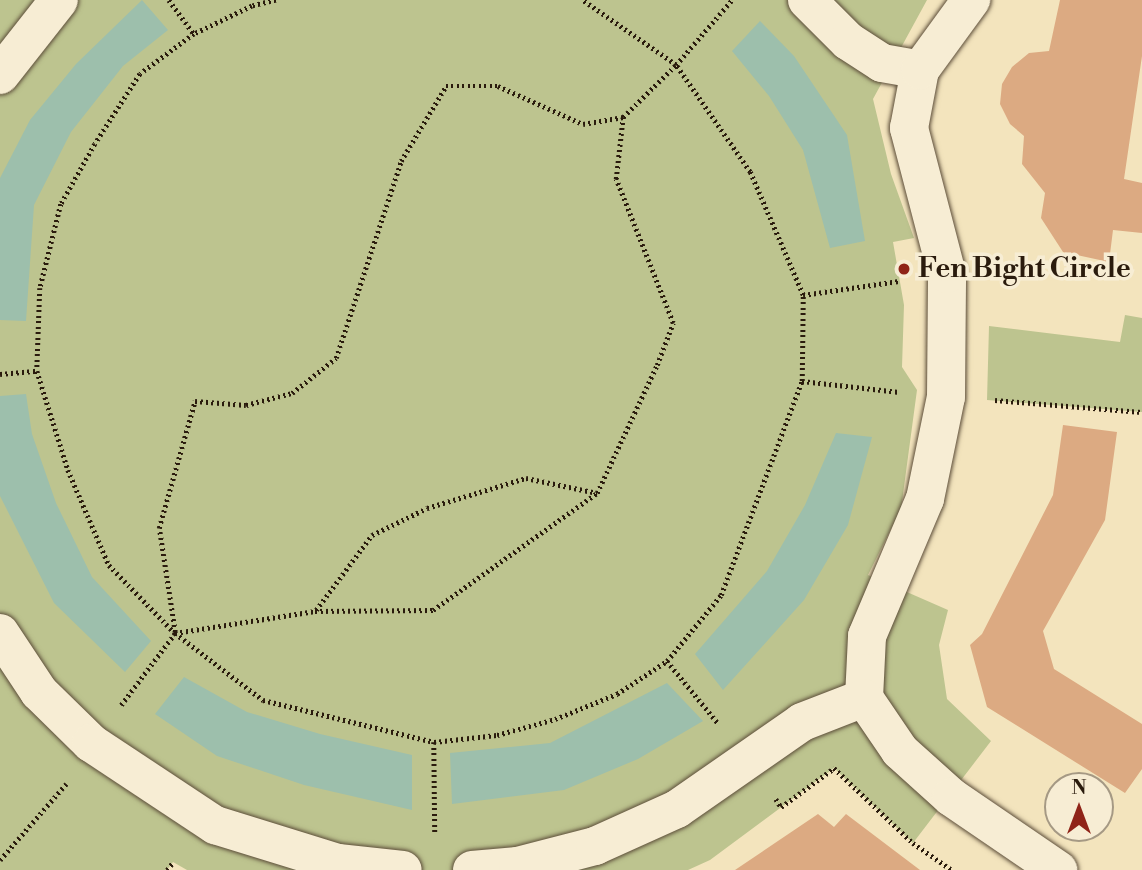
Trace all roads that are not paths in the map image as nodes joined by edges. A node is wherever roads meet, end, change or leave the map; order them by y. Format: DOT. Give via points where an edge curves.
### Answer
graph roads {
  1 [pos="59,0"];
  2 [pos="807,0"];
  3 [pos="971,0"];
  4 [pos="919,70"];
  5 [pos="0,75"];
  6 [pos="0,633"];
  7 [pos="864,698"];
  8 [pos="403,870"];
  9 [pos="472,870"];
  10 [pos="1058,870"];
  1 -- 5 [label="street"];
  2 -- 4 [label="street" via="848,41 882,63"];
  3 -- 4 [label="street"];
  4 -- 7 [label="street" via="909,128 947,274 946,397 925,499 867,636"];
  6 -- 8 [label="street" via="40,692 91,743 215,825 338,863"];
  7 -- 9 [label="street" via="802,722 677,809 596,846 518,866"];
  7 -- 10 [label="street" via="900,751 951,797"];
}
